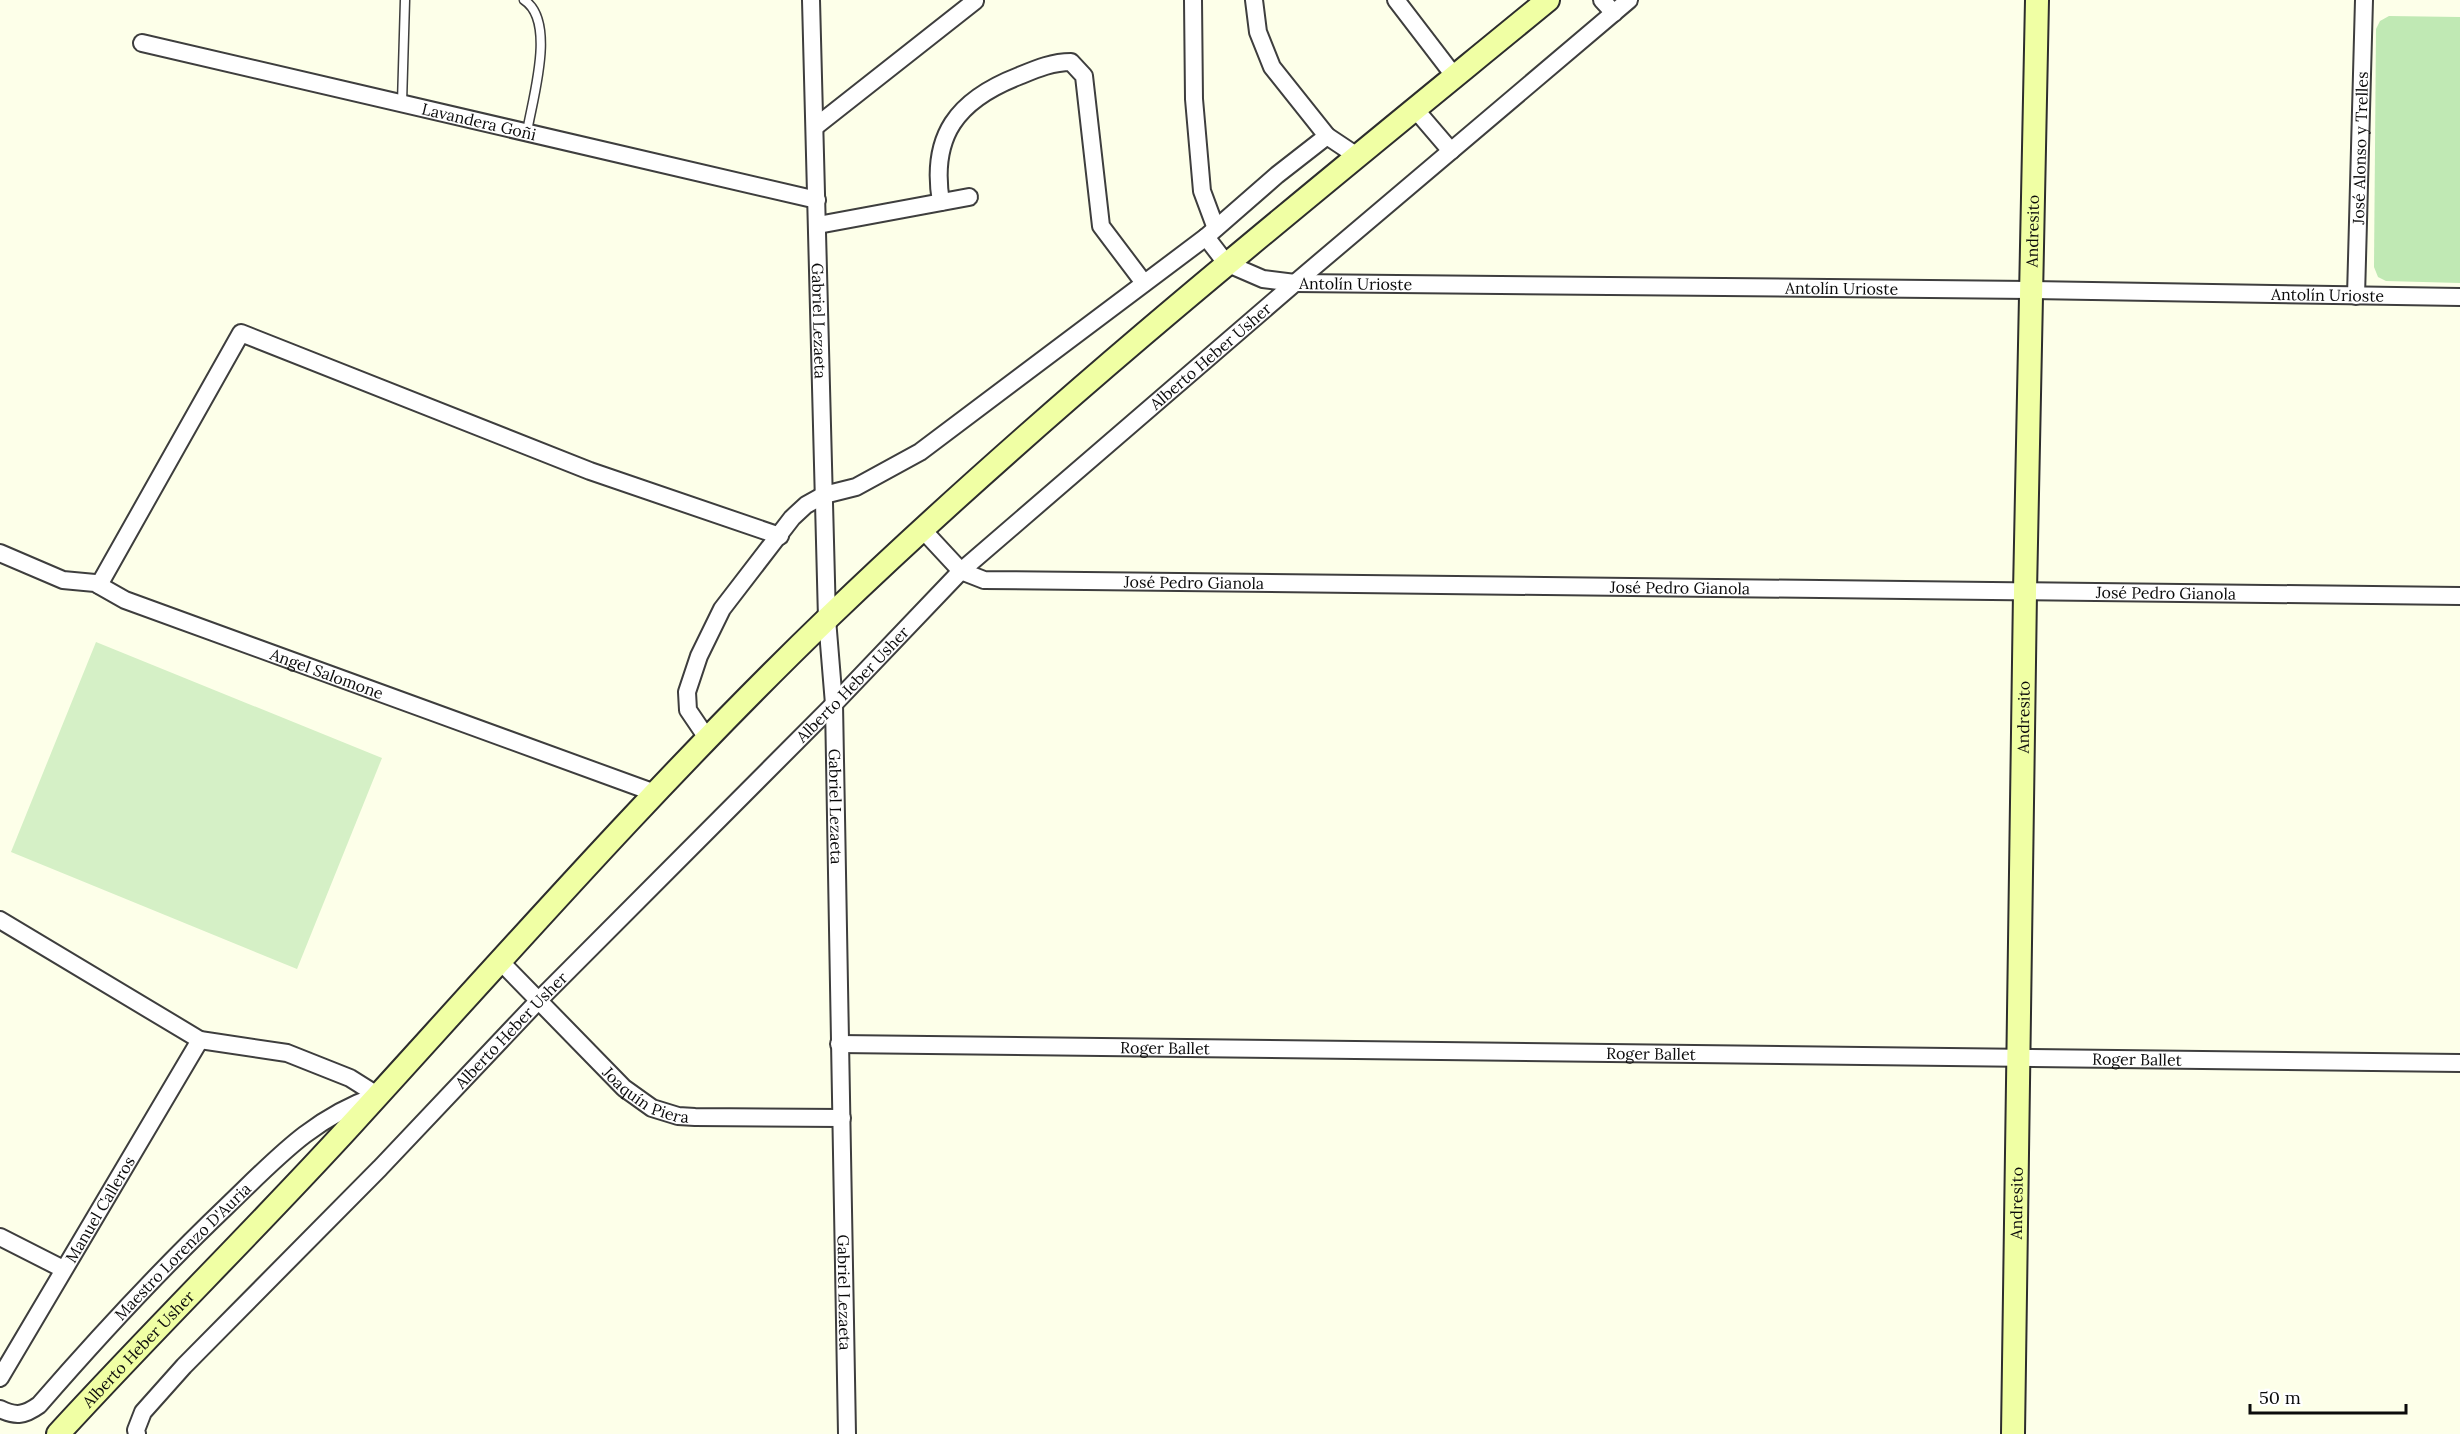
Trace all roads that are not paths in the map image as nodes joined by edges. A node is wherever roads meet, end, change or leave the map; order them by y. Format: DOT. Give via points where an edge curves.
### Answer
graph roads {
  1 [pos="405,0"];
  2 [pos="524,0"];
  3 [pos="811,0"];
  4 [pos="1193,0"];
  5 [pos="1254,0"];
  6 [pos="1396,0"];
  7 [pos="1548,0"];
  8 [pos="1602,0"];
  9 [pos="1629,0"];
  10 [pos="2037,0"];
  11 [pos="2364,0"];
  12 [pos="975,1"];
  13 [pos="1614,13"];
  14 [pos="142,43"];
  15 [pos="1455,76"];
  16 [pos="402,103"];
  17 [pos="1415,109"];
  18 [pos="815,127"];
  19 [pos="527,132"];
  20 [pos="1327,136"];
  21 [pos="1451,151"];
  22 [pos="1357,156"];
  23 [pos="969,197"];
  24 [pos="817,200"];
  25 [pos="941,202"];
  26 [pos="818,225"];
  27 [pos="1210,232"];
  28 [pos="1226,263"];
  29 [pos="1144,283"];
  30 [pos="1295,283"];
  31 [pos="2030,290"];
  32 [pos="2356,296"];
  33 [pos="2460,297"];
  34 [pos="824,495"];
  35 [pos="922,529"];
  36 [pos="780,536"];
  37 [pos="0,553"];
  38 [pos="961,571"];
  39 [pos="99,585"];
  40 [pos="2025,592"];
  41 [pos="2460,596"];
  42 [pos="827,618"];
  43 [pos="834,704"];
  44 [pos="707,738"];
  45 [pos="655,793"];
  46 [pos="0,920"];
  47 [pos="500,960"];
  48 [pos="539,1000"];
  49 [pos="200,1040"];
  50 [pos="839,1044"];
  51 [pos="2019,1058"];
  52 [pos="2460,1063"];
  53 [pos="376,1095"];
  54 [pos="842,1118"];
  55 [pos="0,1237"];
  56 [pos="63,1269"];
  57 [pos="0,1378"];
  58 [pos="0,1409"];
  59 [pos="137,1432"];
  60 [pos="58,1434"];
  61 [pos="847,1434"];
  62 [pos="2013,1434"];
  1 -- 16 [label="lane"];
  2 -- 19 [label="lane" via="538,19 542,44"];
  3 -- 18 [label="street, Gabriel Lezaeta"];
  4 -- 27 [label="street" via="1194,99 1202,191"];
  5 -- 20 [label="street" via="1258,32 1272,67"];
  6 -- 15 [label="street"];
  7 -- 15 [label="street, Alberto Heber Usher"];
  8 -- 13 [label="street"];
  9 -- 13 [label="street, Alberto Heber Usher"];
  10 -- 31 [label="street, Andresito"];
  11 -- 32 [label="street, José Alonso y Trelles"];
  12 -- 18 [label="street"];
  13 -- 21 [label="street, Alberto Heber Usher"];
  14 -- 16 [label="street, Lavandera Goñi"];
  15 -- 17 [label="street, Alberto Heber Usher"];
  16 -- 19 [label="street, Lavandera Goñi"];
  17 -- 21 [label="street"];
  17 -- 22 [label="street, Alberto Heber Usher"];
  18 -- 24 [label="street, Gabriel Lezaeta"];
  19 -- 24 [label="street, Lavandera Goñi"];
  20 -- 22 [label="street"];
  20 -- 27 [label="street"];
  21 -- 30 [label="street, Alberto Heber Usher"];
  22 -- 28 [label="street, Alberto Heber Usher"];
  23 -- 25 [label="street"];
  24 -- 26 [label="street, Gabriel Lezaeta"];
  25 -- 26 [label="street"];
  25 -- 29 [label="street" via="938,157 945,134 959,113 1004,82 1057,62 1071,62 1083,76 1101,226"];
  26 -- 34 [label="street, Gabriel Lezaeta"];
  27 -- 28 [label="street"];
  27 -- 29 [label="street"];
  28 -- 30 [label="street, Antolín Urioste" via="1263,279"];
  28 -- 35 [label="street, Alberto Heber Usher"];
  29 -- 34 [label="street" via="920,452 856,487"];
  30 -- 31 [label="street, Antolín Urioste"];
  30 -- 38 [label="street, Alberto Heber Usher"];
  31 -- 32 [label="street, Antolín Urioste"];
  31 -- 40 [label="street, Andresito"];
  32 -- 33 [label="street, Antolín Urioste"];
  34 -- 36 [label="street" via="792,518"];
  34 -- 42 [label="street, Gabriel Lezaeta"];
  35 -- 38 [label="street, José Pedro Gianola"];
  35 -- 42 [label="street, Alberto Heber Usher"];
  36 -- 39 [label="street" via="590,471 241,333"];
  36 -- 44 [label="street" via="722,609 699,656 687,692 688,710"];
  37 -- 39 [label="street, Angel Salomone" via="63,580"];
  38 -- 40 [label="street, José Pedro Gianola" via="984,580"];
  38 -- 43 [label="street, Alberto Heber Usher"];
  39 -- 45 [label="street, Angel Salomone" via="125,600"];
  40 -- 41 [label="street, José Pedro Gianola"];
  40 -- 51 [label="street, Andresito"];
  42 -- 43 [label="street, Gabriel Lezaeta"];
  42 -- 44 [label="street, Alberto Heber Usher"];
  43 -- 48 [label="street, Alberto Heber Usher"];
  43 -- 50 [label="street, Gabriel Lezaeta"];
  44 -- 45 [label="street, Alberto Heber Usher"];
  45 -- 47 [label="street, Alberto Heber Usher"];
  46 -- 49 [label="street"];
  47 -- 48 [label="street, Joaquín Piera"];
  47 -- 53 [label="street, Alberto Heber Usher"];
  48 -- 54 [label="street, Joaquín Piera" via="624,1088 652,1108 694,1117"];
  48 -- 59 [label="street, Alberto Heber Usher" via="184,1366 143,1412"];
  49 -- 53 [label="street" via="287,1053 350,1078"];
  49 -- 56 [label="street, Manuel Calleros"];
  50 -- 51 [label="street, Roger Ballet"];
  50 -- 54 [label="street, Gabriel Lezaeta"];
  51 -- 52 [label="street, Roger Ballet"];
  51 -- 62 [label="street, Andresito"];
  53 -- 58 [label="street, Maestro Lorenzo D'Auria" via="318,1122 267,1168 170,1261 39,1405 25,1414"];
  53 -- 60 [label="street, Alberto Heber Usher"];
  54 -- 61 [label="street, Gabriel Lezaeta"];
  55 -- 56 [label="street"];
  56 -- 57 [label="street, Manuel Calleros"];
}
